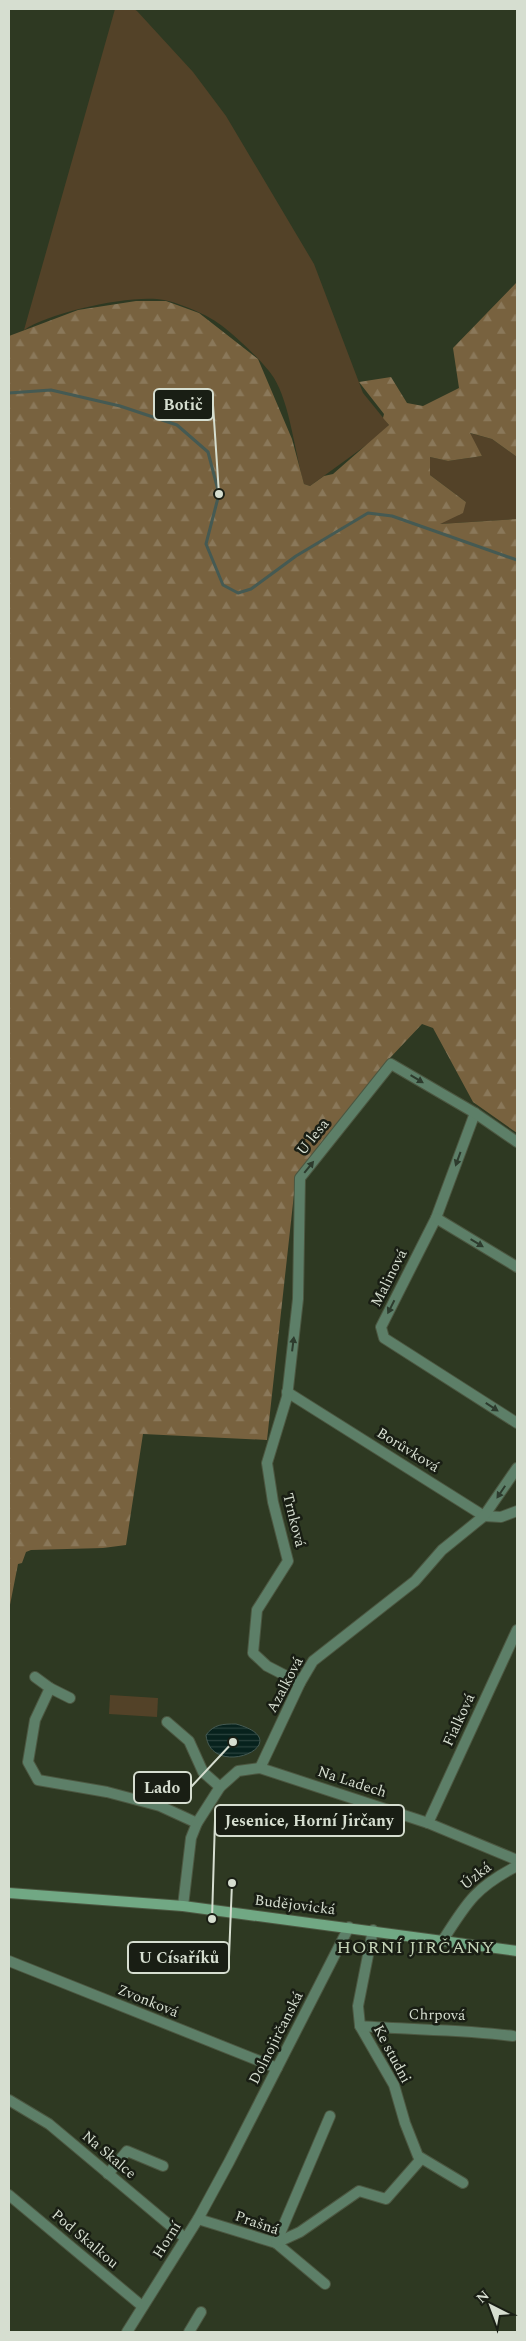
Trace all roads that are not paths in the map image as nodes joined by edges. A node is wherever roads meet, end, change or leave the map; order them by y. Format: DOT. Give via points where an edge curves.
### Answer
graph roads {
  1 [pos="475,1113"];
  2 [pos="517,1142"];
  3 [pos="436,1218"];
  4 [pos="517,1268"];
  5 [pos="287,1392"];
  6 [pos="517,1423"];
  7 [pos="517,1468"];
  8 [pos="517,1511"];
  9 [pos="484,1516"];
  10 [pos="517,1630"];
  11 [pos="34,1677"];
  12 [pos="300,1683"];
  13 [pos="50,1688"];
  14 [pos="70,1698"];
  15 [pos="167,1722"];
  16 [pos="260,1768"];
  17 [pos="220,1787"];
  18 [pos="197,1823"];
  19 [pos="428,1823"];
  20 [pos="517,1860"];
  21 [pos="517,1866"];
  22 [pos="9,1893"];
  23 [pos="183,1906"];
  24 [pos="350,1927"];
  25 [pos="373,1930"];
  26 [pos="443,1940"];
  27 [pos="517,1951"];
  28 [pos="9,1962"];
  29 [pos="360,2026"];
  30 [pos="512,2036"];
  31 [pos="277,2068"];
  32 [pos="9,2100"];
  33 [pos="330,2116"];
  34 [pos="421,2159"];
  35 [pos="230,2162"];
  36 [pos="163,2166"];
  37 [pos="108,2174"];
  38 [pos="463,2183"];
  39 [pos="9,2195"];
  40 [pos="198,2219"];
  41 [pos="185,2238"];
  42 [pos="276,2243"];
  43 [pos="325,2284"];
  44 [pos="142,2306"];
  45 [pos="201,2312"];
  46 [pos="128,2332"];
  47 [pos="189,2332"];
  1 -- 2 [label="street, U lesa"];
  1 -- 3 [label="street, Malinová, one-way"];
  5 -- 1 [label="street, U lesa, one-way" via="298,1299 300,1178 391,1064"];
  3 -- 4 [label="street, one-way"];
  3 -- 6 [label="street, Malinová, one-way" via="381,1327 384,1338"];
  5 -- 9 [label="street, Borůvková"];
  5 -- 12 [label="street, Trnková" via="267,1463 288,1561 258,1610 253,1653 267,1666"];
  7 -- 9 [label="street, Azalková, one-way"];
  8 -- 9 [label="street" via="501,1517"];
  9 -- 12 [label="street, Azalková" via="442,1550 415,1581 313,1661"];
  10 -- 19 [label="street, Fialková"];
  11 -- 13 [label="street"];
  12 -- 16 [label="street, Azalková"];
  13 -- 14 [label="street"];
  13 -- 18 [label="street" via="35,1720 28,1762 38,1780 107,1792 160,1806"];
  15 -- 17 [label="street" via="189,1741 203,1772"];
  16 -- 17 [label="street" via="238,1771"];
  16 -- 19 [label="street, Na Ladech"];
  17 -- 18 [label="street"];
  18 -- 23 [label="street" via="191,1838"];
  19 -- 20 [label="street, Na Ladech"];
  21 -- 26 [label="street, Úzká" via="467,1901"];
  22 -- 23 [label="main road, Budějovická"];
  23 -- 24 [label="main road, Budějovická"];
  24 -- 25 [label="main road, Budějovická"];
  24 -- 31 [label="street, Dolnojirčanská"];
  25 -- 26 [label="main road, Budějovická"];
  25 -- 29 [label="street, Ke studni" via="358,2006"];
  26 -- 27 [label="main road, Budějovická"];
  28 -- 31 [label="street, Zvonková"];
  29 -- 30 [label="street, Chrpová" via="423,2031 470,2030"];
  29 -- 34 [label="street, Ke studni" via="394,2085 409,2135"];
  31 -- 35 [label="street, Dolnojirčanská"];
  32 -- 37 [label="street, Na Skalce" via="49,2124"];
  33 -- 42 [label="street"];
  34 -- 38 [label="street"];
  34 -- 42 [label="street" via="386,2199 359,2191 300,2232"];
  35 -- 40 [label="street, Horní"];
  36 -- 37 [label="street" via="127,2151"];
  37 -- 41 [label="street, Na Skalce"];
  39 -- 44 [label="street, Pod Skalkou"];
  40 -- 41 [label="street, Horní"];
  40 -- 42 [label="street, Prašná"];
  41 -- 44 [label="street, Horní"];
  42 -- 43 [label="street, Prašná"];
  44 -- 46 [label="street, Horní"];
  45 -- 47 [label="street"];
}
